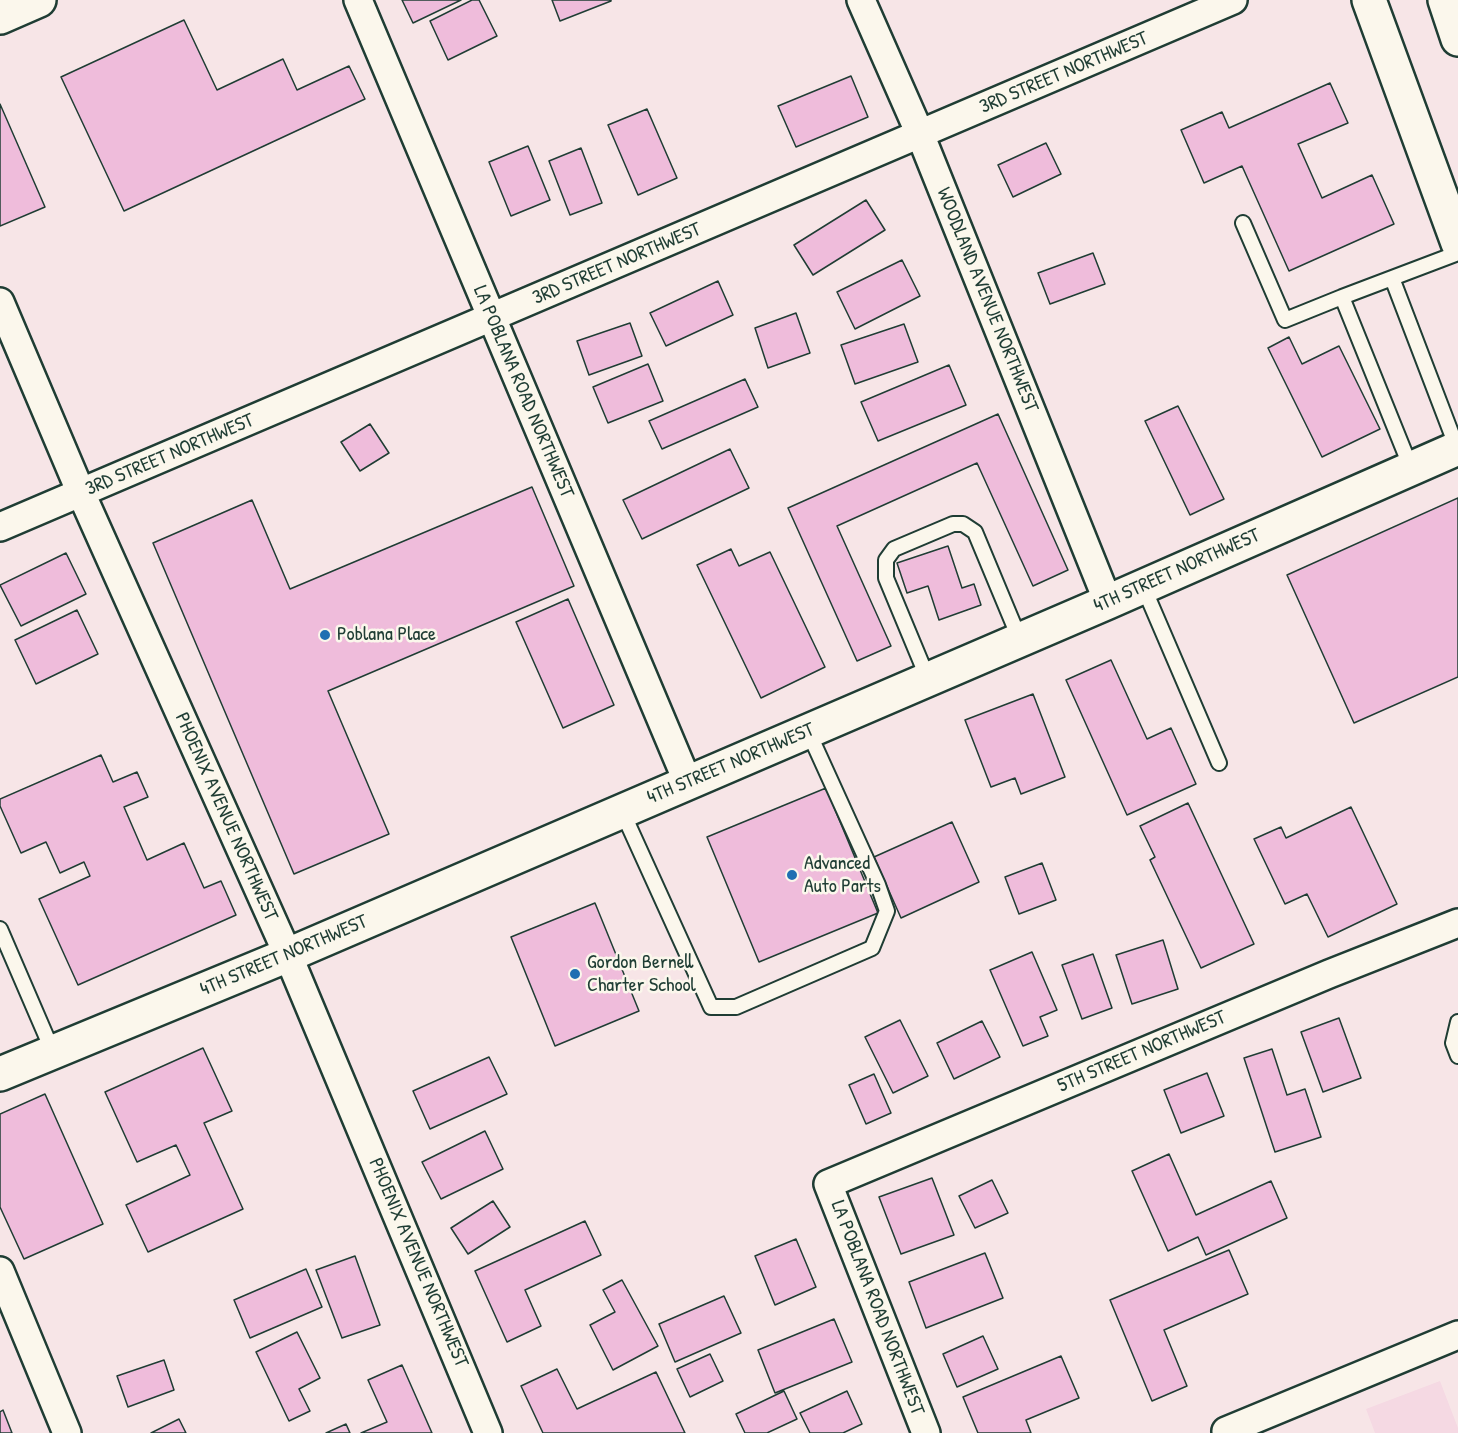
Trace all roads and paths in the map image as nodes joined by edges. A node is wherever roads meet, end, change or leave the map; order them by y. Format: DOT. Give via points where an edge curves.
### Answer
graph roads {
  1 [pos="39,0"];
  2 [pos="358,0"];
  3 [pos="861,0"];
  4 [pos="1233,0"];
  5 [pos="1369,0"];
  6 [pos="1444,0"];
  7 [pos="0,16"];
  8 [pos="1458,39"];
  9 [pos="920,134"];
  10 [pos="1243,223"];
  11 [pos="1458,243"];
  12 [pos="1458,253"];
  13 [pos="1392,278"];
  14 [pos="1342,297"];
  15 [pos="0,303"];
  16 [pos="491,318"];
  17 [pos="1457,448"];
  18 [pos="1411,468"];
  19 [pos="81,493"];
  20 [pos="0,527"];
  21 [pos="1143,586"];
  22 [pos="1108,602"];
  23 [pos="1020,640"];
  24 [pos="928,679"];
  25 [pos="808,731"];
  26 [pos="1219,763"];
  27 [pos="688,783"];
  28 [pos="622,811"];
  29 [pos="1458,923"];
  30 [pos="0,929"];
  31 [pos="288,955"];
  32 [pos="1458,1022"];
  33 [pos="53,1052"];
  34 [pos="1458,1056"];
  35 [pos="0,1074"];
  36 [pos="828,1184"];
  37 [pos="0,1271"];
  38 [pos="1458,1335"];
  39 [pos="1226,1431"];
  40 [pos="67,1433"];
  41 [pos="488,1433"];
  42 [pos="926,1433"];
  1 -- 7 [label="main road"];
  2 -- 16 [label="street, LA POBLANA ROAD NORTHWEST"];
  3 -- 9 [label="street, WOODLAND AVENUE NORTHWEST"];
  4 -- 9 [label="street, 3RD STREET NORTHWEST"];
  5 -- 11 [label="main road"];
  6 -- 8 [label="main road"];
  9 -- 16 [label="street, 3RD STREET NORTHWEST"];
  9 -- 22 [label="street, WOODLAND AVENUE NORTHWEST"];
  10 -- 14 [label="lane" via="1285,320"];
  12 -- 13 [label="lane"];
  13 -- 14 [label="lane"];
  13 -- 17 [label="lane"];
  14 -- 18 [label="lane"];
  15 -- 19 [label="street, PHOENIX AVENUE NORTHWEST"];
  16 -- 19 [label="street, 3RD STREET NORTHWEST"];
  16 -- 27 [label="street, LA POBLANA ROAD NORTHWEST"];
  17 -- 18 [label="main road, 4TH STREET NORTHWEST"];
  18 -- 21 [label="main road, 4TH STREET NORTHWEST"];
  19 -- 20 [label="street, 3RD STREET NORTHWEST"];
  19 -- 31 [label="street, PHOENIX AVENUE NORTHWEST"];
  21 -- 22 [label="main road, 4TH STREET NORTHWEST"];
  21 -- 26 [label="lane"];
  22 -- 23 [label="main road, 4TH STREET NORTHWEST"];
  23 -- 24 [label="main road, 4TH STREET NORTHWEST"];
  23 -- 24 [label="lane" via="975,532 963,524 953,524 894,549 886,560 886,578"];
  24 -- 25 [label="main road, 4TH STREET NORTHWEST"];
  25 -- 27 [label="main road, 4TH STREET NORTHWEST"];
  25 -- 28 [label="lane" via="887,911 872,948 746,1003 711,1007"];
  27 -- 28 [label="main road, 4TH STREET NORTHWEST"];
  28 -- 31 [label="main road, 4TH STREET NORTHWEST"];
  29 -- 36 [label="street, 5TH STREET NORTHWEST"];
  30 -- 33 [label="lane"];
  31 -- 33 [label="main road, 4TH STREET NORTHWEST"];
  31 -- 41 [label="street, PHOENIX AVENUE NORTHWEST"];
  32 -- 34 [label="lane" via="1453,1043"];
  33 -- 35 [label="main road, 4TH STREET NORTHWEST"];
  36 -- 42 [label="street, LA POBLANA ROAD NORTHWEST"];
  37 -- 40 [label="street"];
  38 -- 39 [label="street"];
}
